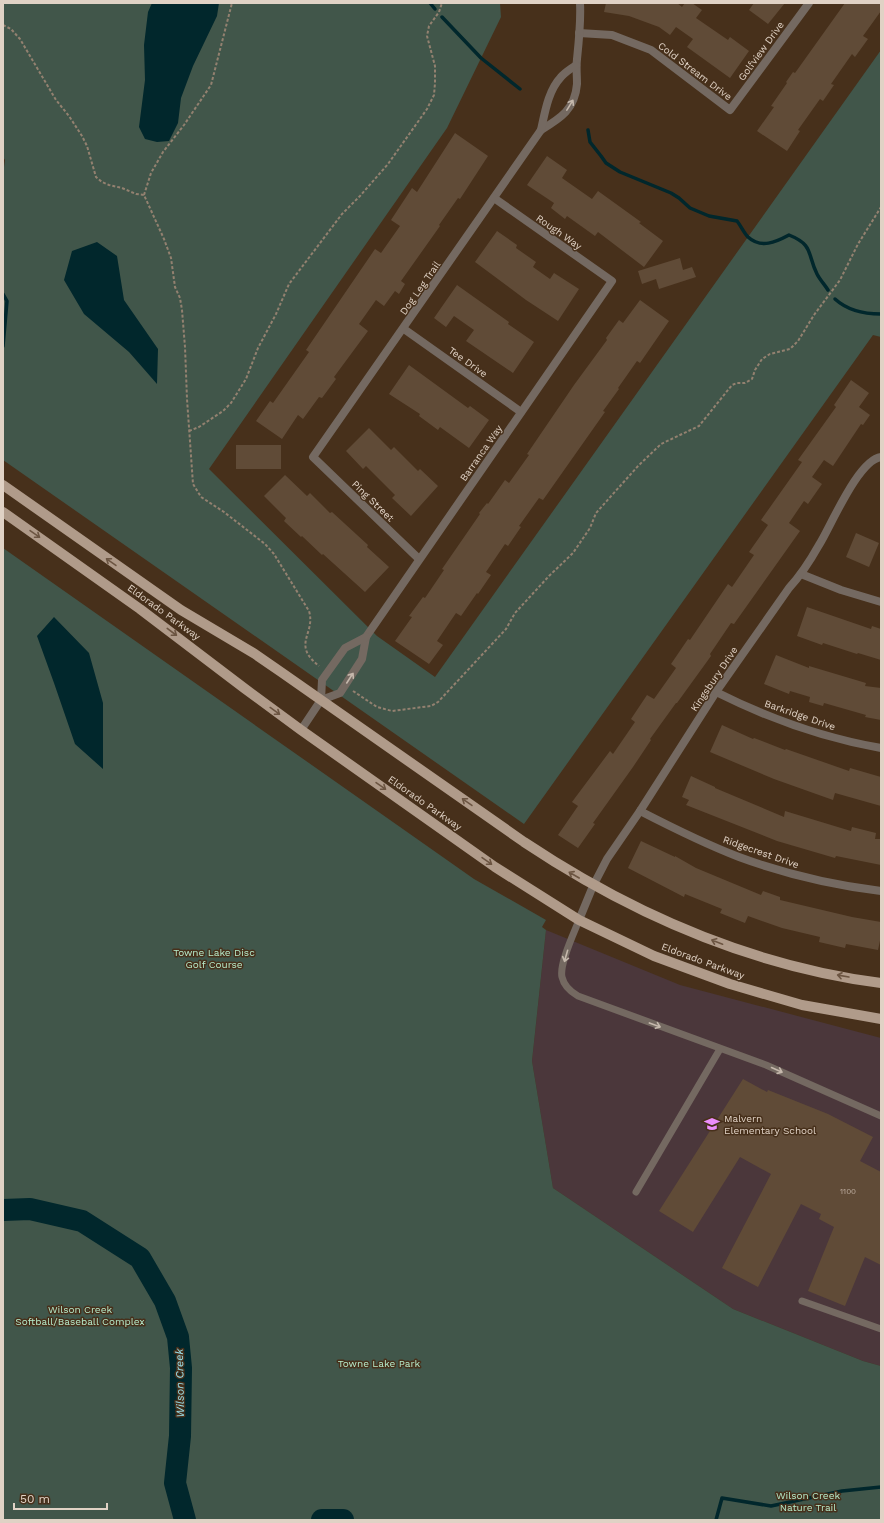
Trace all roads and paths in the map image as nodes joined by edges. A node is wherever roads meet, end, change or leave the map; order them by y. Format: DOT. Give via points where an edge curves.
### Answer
graph roads {
  1 [pos="232,3"];
  2 [pos="442,3"];
  3 [pos="580,3"];
  4 [pos="809,3"];
  5 [pos="3,25"];
  6 [pos="579,33"];
  7 [pos="576,65"];
  8 [pos="730,110"];
  9 [pos="541,130"];
  10 [pos="144,195"];
  11 [pos="494,198"];
  12 [pos="881,207"];
  13 [pos="612,281"];
  14 [pos="404,329"];
  15 [pos="521,412"];
  16 [pos="190,431"];
  17 [pos="314,457"];
  18 [pos="879,457"];
  19 [pos="3,485"];
  20 [pos="3,512"];
  21 [pos="419,559"];
  22 [pos="801,574"];
  23 [pos="881,602"];
  24 [pos="366,637"];
  25 [pos="317,664"];
  26 [pos="352,689"];
  27 [pos="716,692"];
  28 [pos="321,700"];
  29 [pos="301,730"];
  30 [pos="881,748"];
  31 [pos="640,811"];
  32 [pos="593,886"];
  33 [pos="881,891"];
  34 [pos="579,920"];
  35 [pos="881,982"];
  36 [pos="881,1019"];
  37 [pos="720,1049"];
  38 [pos="881,1116"];
  39 [pos="636,1192"];
  40 [pos="802,1301"];
  41 [pos="881,1329"];
  1 -- 10 [label="path" via="211,85 162,152 151,173"];
  2 -- 16 [label="path" via="429,26 427,36 435,66 435,83 434,95 427,109 388,164 342,214 289,284 246,379 231,403 223,411"];
  3 -- 6 [label="street, Dog Leg Trail"];
  4 -- 8 [label="street, Golfview Drive"];
  5 -- 10 [label="path" via="20,40 56,100 82,136 96,177 110,185"];
  6 -- 7 [label="street, Dog Leg Trail"];
  6 -- 8 [label="street, Cold Stream Drive" via="612,35 651,50"];
  7 -- 9 [label="street, Dog Leg Trail" via="561,76 552,92"];
  9 -- 7 [label="street, Dog Leg Trail, one-way" via="559,120 574,99 577,83"];
  9 -- 11 [label="street, Dog Leg Trail"];
  10 -- 16 [label="path" via="171,258 175,288 180,298"];
  11 -- 13 [label="street, Rough Way"];
  11 -- 14 [label="street, Dog Leg Trail"];
  12 -- 26 [label="path" via="840,280 798,341 790,349 770,354 762,359 752,378 745,383 732,385 699,426 665,442 653,451 596,513 590,528 573,553 515,613 506,629 438,702 430,706 392,711 377,707"];
  13 -- 15 [label="street, Barranca Way"];
  14 -- 15 [label="street, Tee Drive"];
  14 -- 17 [label="street, Dog Leg Trail"];
  15 -- 21 [label="street, Barranca Way"];
  16 -- 25 [label="path" via="193,484 197,492 265,544 274,554 312,618 305,648 308,657"];
  17 -- 21 [label="street, Ping Street"];
  18 -- 22 [label="street, Kingsbury Drive" via="864,467"];
  28 -- 19 [label="main road, Eldorado Parkway, one-way" via="255,654 203,624 143,584"];
  20 -- 29 [label="main road, Eldorado Parkway, one-way" via="140,608"];
  21 -- 24 [label="street, Barranca Way"];
  22 -- 23 [label="street"];
  22 -- 27 [label="street, Kingsbury Drive"];
  28 -- 24 [label="street, Barranca Way, one-way" via="340,693 362,659"];
  24 -- 28 [label="street, Barranca Way" via="345,648 322,680"];
  27 -- 30 [label="street, Barkridge Drive" via="797,727 856,744"];
  27 -- 31 [label="street, Kingsbury Drive"];
  28 -- 29 [label="street"];
  32 -- 28 [label="main road, Eldorado Parkway, one-way" via="524,842"];
  29 -- 34 [label="main road, Eldorado Parkway, one-way" via="495,867"];
  31 -- 32 [label="street, Kingsbury Drive" via="607,859"];
  31 -- 33 [label="street, Ridgecrest Drive" via="687,835 740,857 799,876"];
  32 -- 34 [label="street, Kingsbury Drive"];
  35 -- 32 [label="main road, Eldorado Parkway, one-way" via="838,976 726,945 662,920"];
  34 -- 36 [label="main road, Eldorado Parkway" via="654,956 730,984 802,1005"];
  34 -- 37 [label="lane, one-way" via="562,969 564,984 570,991"];
  37 -- 38 [label="lane, one-way"];
  37 -- 39 [label="lane"];
  40 -- 41 [label="lane"];
}
